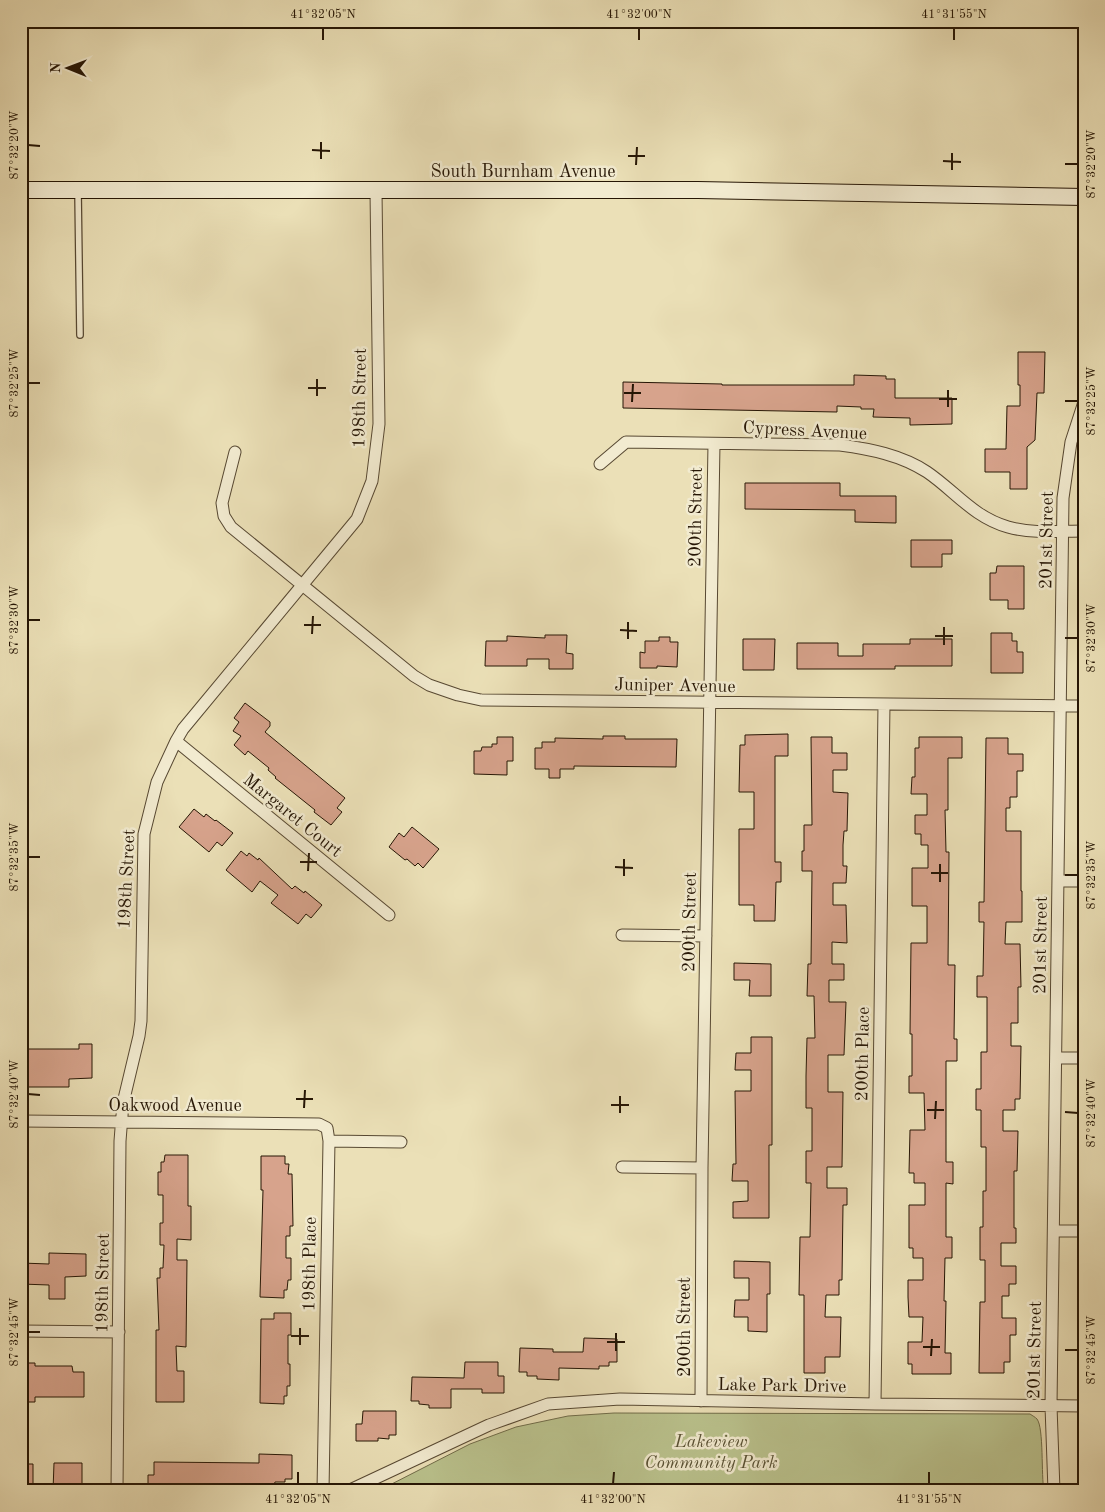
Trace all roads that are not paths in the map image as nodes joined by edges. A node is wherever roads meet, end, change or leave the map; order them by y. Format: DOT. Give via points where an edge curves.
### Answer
graph roads {
  1 [pos="21,190"];
  2 [pos="78,191"];
  3 [pos="376,191"];
  4 [pos="1084,197"];
  5 [pos="80,335"];
  6 [pos="1084,402"];
  7 [pos="714,444"];
  8 [pos="235,452"];
  9 [pos="600,464"];
  10 [pos="1063,531"];
  11 [pos="1084,531"];
  12 [pos="303,584"];
  13 [pos="709,703"];
  14 [pos="884,704"];
  15 [pos="1061,706"];
  16 [pos="1084,706"];
  17 [pos="176,741"];
  18 [pos="1058,881"];
  19 [pos="1084,881"];
  20 [pos="389,915"];
  21 [pos="622,935"];
  22 [pos="706,936"];
  23 [pos="1057,1058"];
  24 [pos="1084,1058"];
  25 [pos="21,1121"];
  26 [pos="121,1122"];
  27 [pos="327,1128"];
  28 [pos="329,1141"];
  29 [pos="401,1142"];
  30 [pos="622,1167"];
  31 [pos="702,1168"];
  32 [pos="1054,1231"];
  33 [pos="1084,1231"];
  34 [pos="21,1331"];
  35 [pos="118,1332"];
  36 [pos="701,1401"];
  37 [pos="875,1404"];
  38 [pos="1051,1406"];
  39 [pos="1084,1406"];
  40 [pos="117,1491"];
  41 [pos="323,1491"];
  42 [pos="348,1491"];
  43 [pos="1054,1491"];
  1 -- 2 [label="main road, South Burnham Avenue"];
  2 -- 3 [label="main road, South Burnham Avenue"];
  2 -- 5 [label="lane"];
  3 -- 4 [label="main road, South Burnham Avenue" via="698,190"];
  3 -- 12 [label="street, 198th Street" via="379,424 372,482 357,519"];
  6 -- 10 [label="street, 201st Street" via="1070,442 1063,498"];
  7 -- 9 [label="street, Cypress Avenue" via="626,442"];
  7 -- 10 [label="street, Cypress Avenue" via="840,445 872,450 904,460 927,472 971,509 994,522 1020,529"];
  7 -- 13 [label="street, 200th Street"];
  8 -- 12 [label="street, Juniper Avenue" via="222,503 224,516 231,527"];
  10 -- 11 [label="street, Cypress Avenue"];
  10 -- 15 [label="street, 201st Street"];
  12 -- 13 [label="street, Juniper Avenue" via="398,665 429,685 458,695 481,700"];
  12 -- 17 [label="street, 198th Street"];
  13 -- 14 [label="street, Juniper Avenue"];
  13 -- 22 [label="street, 200th Street"];
  14 -- 15 [label="street, Juniper Avenue"];
  14 -- 37 [label="street, 200th Place"];
  15 -- 16 [label="street, Juniper Avenue"];
  15 -- 18 [label="street, 201st Street"];
  17 -- 20 [label="street, Margaret Court"];
  17 -- 26 [label="street, 198th Street" via="157,782 144,834 141,1020"];
  18 -- 19 [label="street"];
  18 -- 23 [label="street, 201st Street"];
  21 -- 22 [label="street"];
  22 -- 31 [label="street, 200th Street"];
  23 -- 24 [label="street"];
  23 -- 32 [label="street, 201st Street"];
  25 -- 26 [label="street, Oakwood Avenue"];
  26 -- 27 [label="street, Oakwood Avenue" via="319,1124"];
  26 -- 35 [label="street, 198th Street"];
  27 -- 28 [label="street, 198th Place"];
  28 -- 29 [label="street"];
  28 -- 41 [label="street, 198th Place"];
  30 -- 31 [label="street"];
  31 -- 36 [label="street, 200th Street"];
  32 -- 33 [label="street"];
  32 -- 38 [label="street, 201st Street"];
  34 -- 35 [label="street"];
  35 -- 40 [label="street, 198th Street"];
  36 -- 37 [label="street, Lake Park Drive"];
  36 -- 42 [label="street, Lake Park Drive" via="620,1399 548,1404 488,1425"];
  37 -- 38 [label="street, Lake Park Drive"];
  38 -- 39 [label="street, Lake Park Drive"];
  38 -- 43 [label="street, 201st Street"];
}
